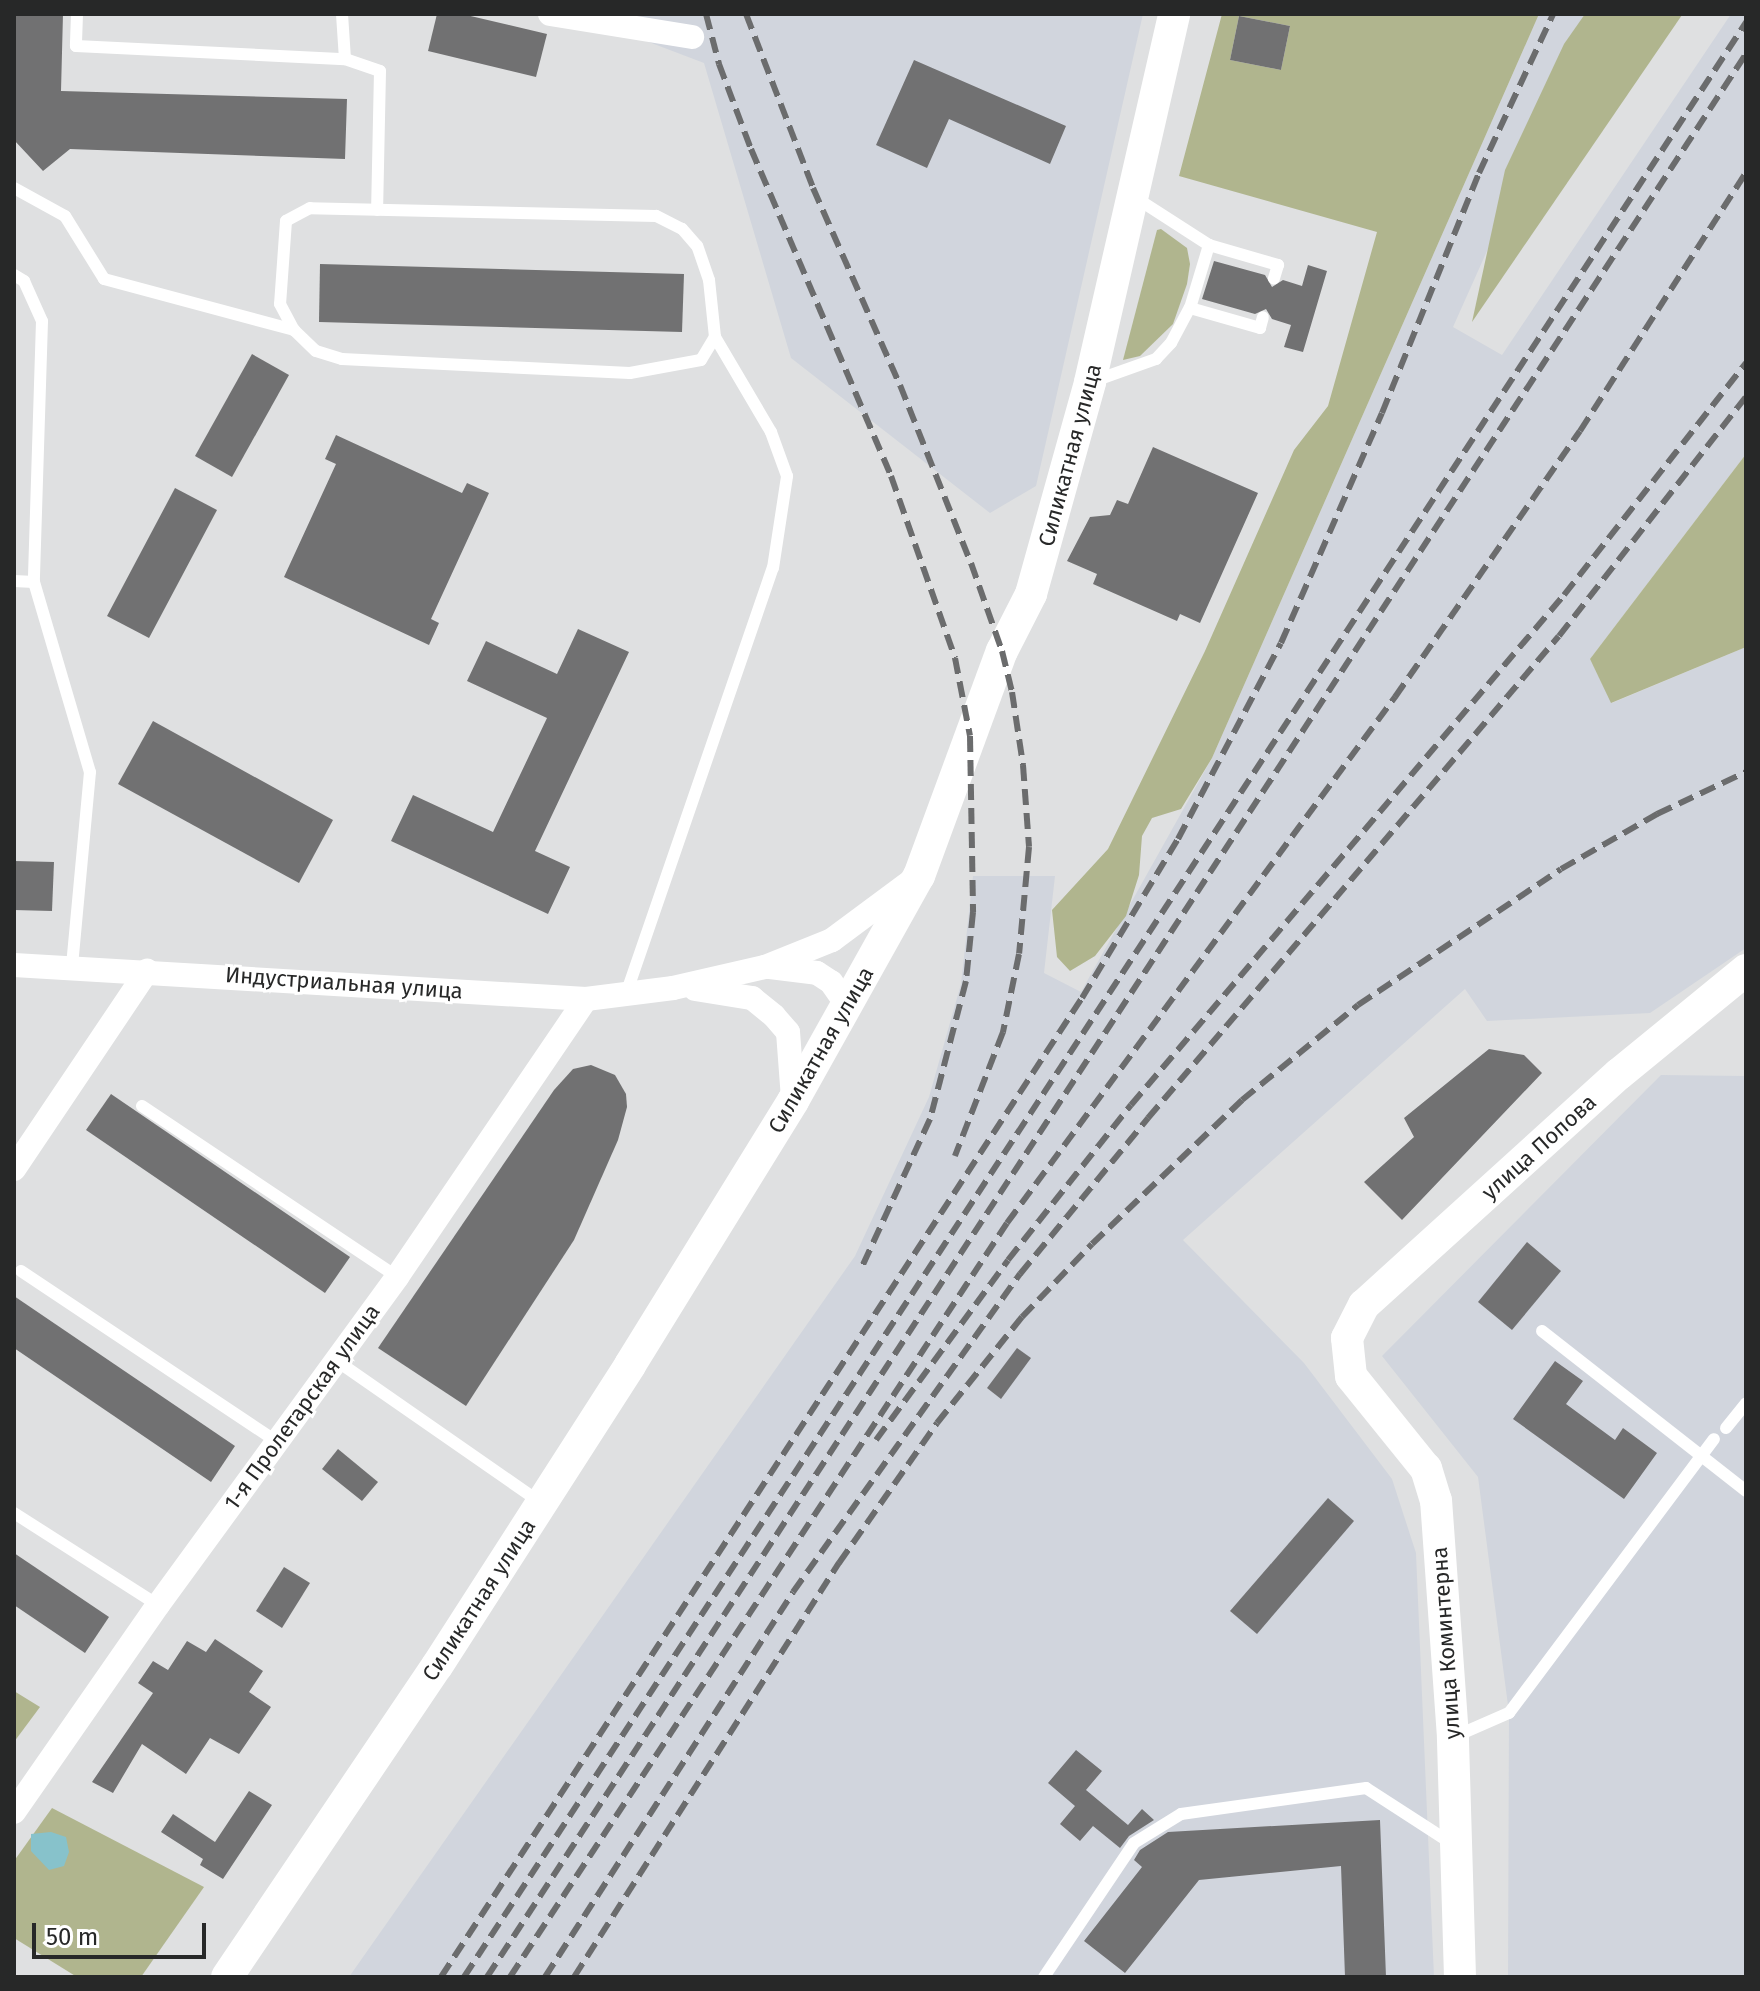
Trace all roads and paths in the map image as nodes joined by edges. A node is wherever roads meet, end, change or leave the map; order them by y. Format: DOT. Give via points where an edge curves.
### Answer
graph roads {
  1 [pos="77,14"];
  2 [pos="342,14"];
  3 [pos="550,14"];
  4 [pos="1174,14"];
  5 [pos="692,37"];
  6 [pos="345,59"];
  7 [pos="14,188"];
  8 [pos="1133,196"];
  9 [pos="377,210"];
  10 [pos="1209,245"];
  11 [pos="14,275"];
  12 [pos="1274,278"];
  13 [pos="1190,308"];
  14 [pos="1263,317"];
  15 [pos="294,330"];
  16 [pos="715,337"];
  17 [pos="1090,382"];
  18 [pos="14,581"];
  19 [pos="34,582"];
  20 [pos="919,876"];
  21 [pos="14,965"];
  22 [pos="72,967"];
  23 [pos="765,967"];
  24 [pos="1746,970"];
  25 [pos="147,971"];
  26 [pos="673,988"];
  27 [pos="626,994"];
  28 [pos="586,999"];
  29 [pos="848,1006"];
  30 [pos="793,1101"];
  31 [pos="142,1106"];
  32 [pos="14,1169"];
  33 [pos="21,1271"];
  34 [pos="397,1277"];
  35 [pos="1542,1331"];
  36 [pos="1347,1338"];
  37 [pos="337,1361"];
  38 [pos="1746,1403"];
  39 [pos="1726,1428"];
  40 [pos="1714,1439"];
  41 [pos="276,1441"];
  42 [pos="1701,1456"];
  43 [pos="1746,1491"];
  44 [pos="541,1503"];
  45 [pos="14,1513"];
  46 [pos="158,1605"];
  47 [pos="1466,1735"];
  48 [pos="14,1812"];
  49 [pos="1461,1844"];
  50 [pos="227,1977"];
  51 [pos="1044,1977"];
  52 [pos="1460,1977"];
  1 -- 6 [label="lane" via="76,46"];
  2 -- 6 [label="lane"];
  3 -- 5 [label="street"];
  4 -- 8 [label="street, Силикатная улица"];
  6 -- 9 [label="lane" via="380,71"];
  7 -- 15 [label="lane" via="65,216 104,279"];
  8 -- 10 [label="lane"];
  8 -- 17 [label="street, Силикатная улица"];
  9 -- 15 [label="lane" via="310,208 286,221 280,304"];
  9 -- 16 [label="lane" via="656,216 682,229 697,246 709,280"];
  10 -- 12 [label="lane" via="1228,258 1278,265"];
  10 -- 13 [label="lane"];
  11 -- 19 [label="lane" via="24,281 42,321"];
  13 -- 14 [label="lane" via="1234,314 1260,328"];
  13 -- 17 [label="lane" via="1156,359"];
  15 -- 16 [label="lane" via="316,351 342,359 630,373 701,360"];
  16 -- 27 [label="lane" via="771,432 787,476 773,568"];
  17 -- 20 [label="street, Силикатная улица" via="1031,594 1002,651"];
  18 -- 19 [label="lane"];
  19 -- 22 [label="lane" via="90,772"];
  20 -- 23 [label="street, Индустриальная улица" via="832,940"];
  20 -- 29 [label="street, Силикатная улица"];
  21 -- 22 [label="street, Индустриальная улица"];
  22 -- 25 [label="street, Индустриальная улица"];
  23 -- 26 [label="street, Индустриальная улица"];
  23 -- 29 [label="street, Индустриальная улица" via="817,973 831,982"];
  24 -- 36 [label="street, улица Попова" via="1619,1074 1364,1305"];
  25 -- 28 [label="street, Индустриальная улица"];
  25 -- 32 [label="street"];
  26 -- 27 [label="street, Индустриальная улица"];
  26 -- 30 [label="street, Индустриальная улица" via="752,998 774,1016 788,1032"];
  27 -- 28 [label="street, Индустриальная улица"];
  28 -- 34 [label="street, 1-я Пролетарская улица"];
  29 -- 30 [label="street, Силикатная улица"];
  30 -- 44 [label="street, Силикатная улица"];
  31 -- 34 [label="lane"];
  33 -- 41 [label="lane"];
  34 -- 37 [label="street, 1-я Пролетарская улица"];
  35 -- 42 [label="lane"];
  36 -- 47 [label="street, улица Коминтерна" via="1351,1376 1426,1469 1436,1501"];
  37 -- 41 [label="street, 1-я Пролетарская улица"];
  37 -- 44 [label="lane"];
  38 -- 39 [label="lane"];
  40 -- 42 [label="lane"];
  41 -- 46 [label="street, 1-я Пролетарская улица"];
  42 -- 43 [label="lane"];
  42 -- 47 [label="lane" via="1509,1713"];
  44 -- 50 [label="street, Силикатная улица"];
  45 -- 46 [label="lane"];
  46 -- 48 [label="street, 1-я Пролетарская улица"];
  47 -- 49 [label="street, улица Коминтерна"];
  49 -- 51 [label="lane" via="1366,1788 1181,1814 1134,1843"];
  49 -- 52 [label="street, улица Коминтерна"];
}
